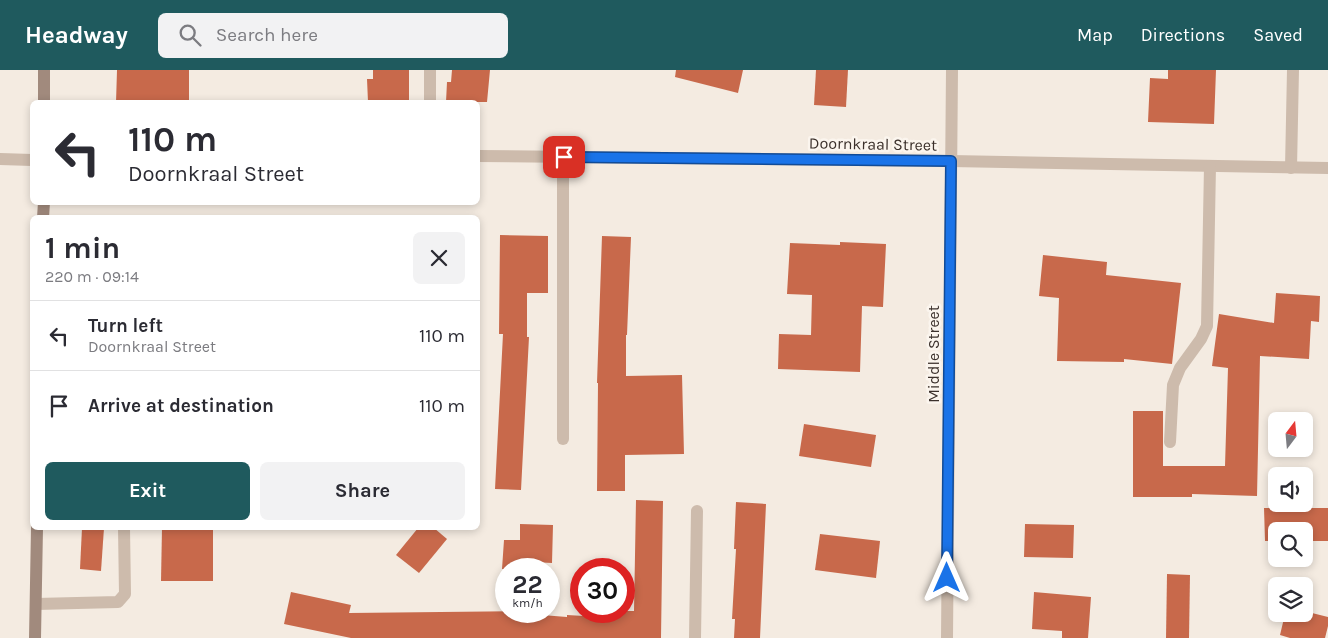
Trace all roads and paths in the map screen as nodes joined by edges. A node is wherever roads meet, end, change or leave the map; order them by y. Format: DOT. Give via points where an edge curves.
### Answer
graph roads {
  1 [pos="44,70"];
  2 [pos="430,70"];
  3 [pos="952,70"];
  4 [pos="1293,70"];
  5 [pos="44,100"];
  6 [pos="430,100"];
  7 [pos="480,156"];
  8 [pos="564,157"];
  9 [pos="0,159"];
  10 [pos="30,160"];
  11 [pos="951,161"];
  12 [pos="1210,166"];
  13 [pos="1291,168"];
  14 [pos="1328,168"];
  15 [pos="563,439"];
  16 [pos="1170,442"];
  17 [pos="697,512"];
  18 [pos="37,530"];
  19 [pos="124,530"];
  20 [pos="36,604"];
  21 [pos="35,638"];
  22 [pos="695,638"];
  23 [pos="947,638"];
  1 -- 5 [label="main road"];
  2 -- 6 [label="street"];
  3 -- 11 [label="street, Middle Street"];
  4 -- 13 [label="street"];
  7 -- 8 [label="street, Doornkraal Street"];
  8 -- 11 [label="street, Doornkraal Street"];
  8 -- 15 [label="street"];
  9 -- 10 [label="street"];
  11 -- 12 [label="street, Doornkraal Street"];
  11 -- 23 [label="street, Middle Street"];
  12 -- 13 [label="street, Doornkraal Street"];
  12 -- 16 [label="street" via="1207,326 1173,385"];
  13 -- 14 [label="street, Doornkraal Street"];
  17 -- 22 [label="street"];
  18 -- 20 [label="main road"];
  19 -- 20 [label="street" via="124,594 118,602"];
  20 -- 21 [label="main road"];
}
